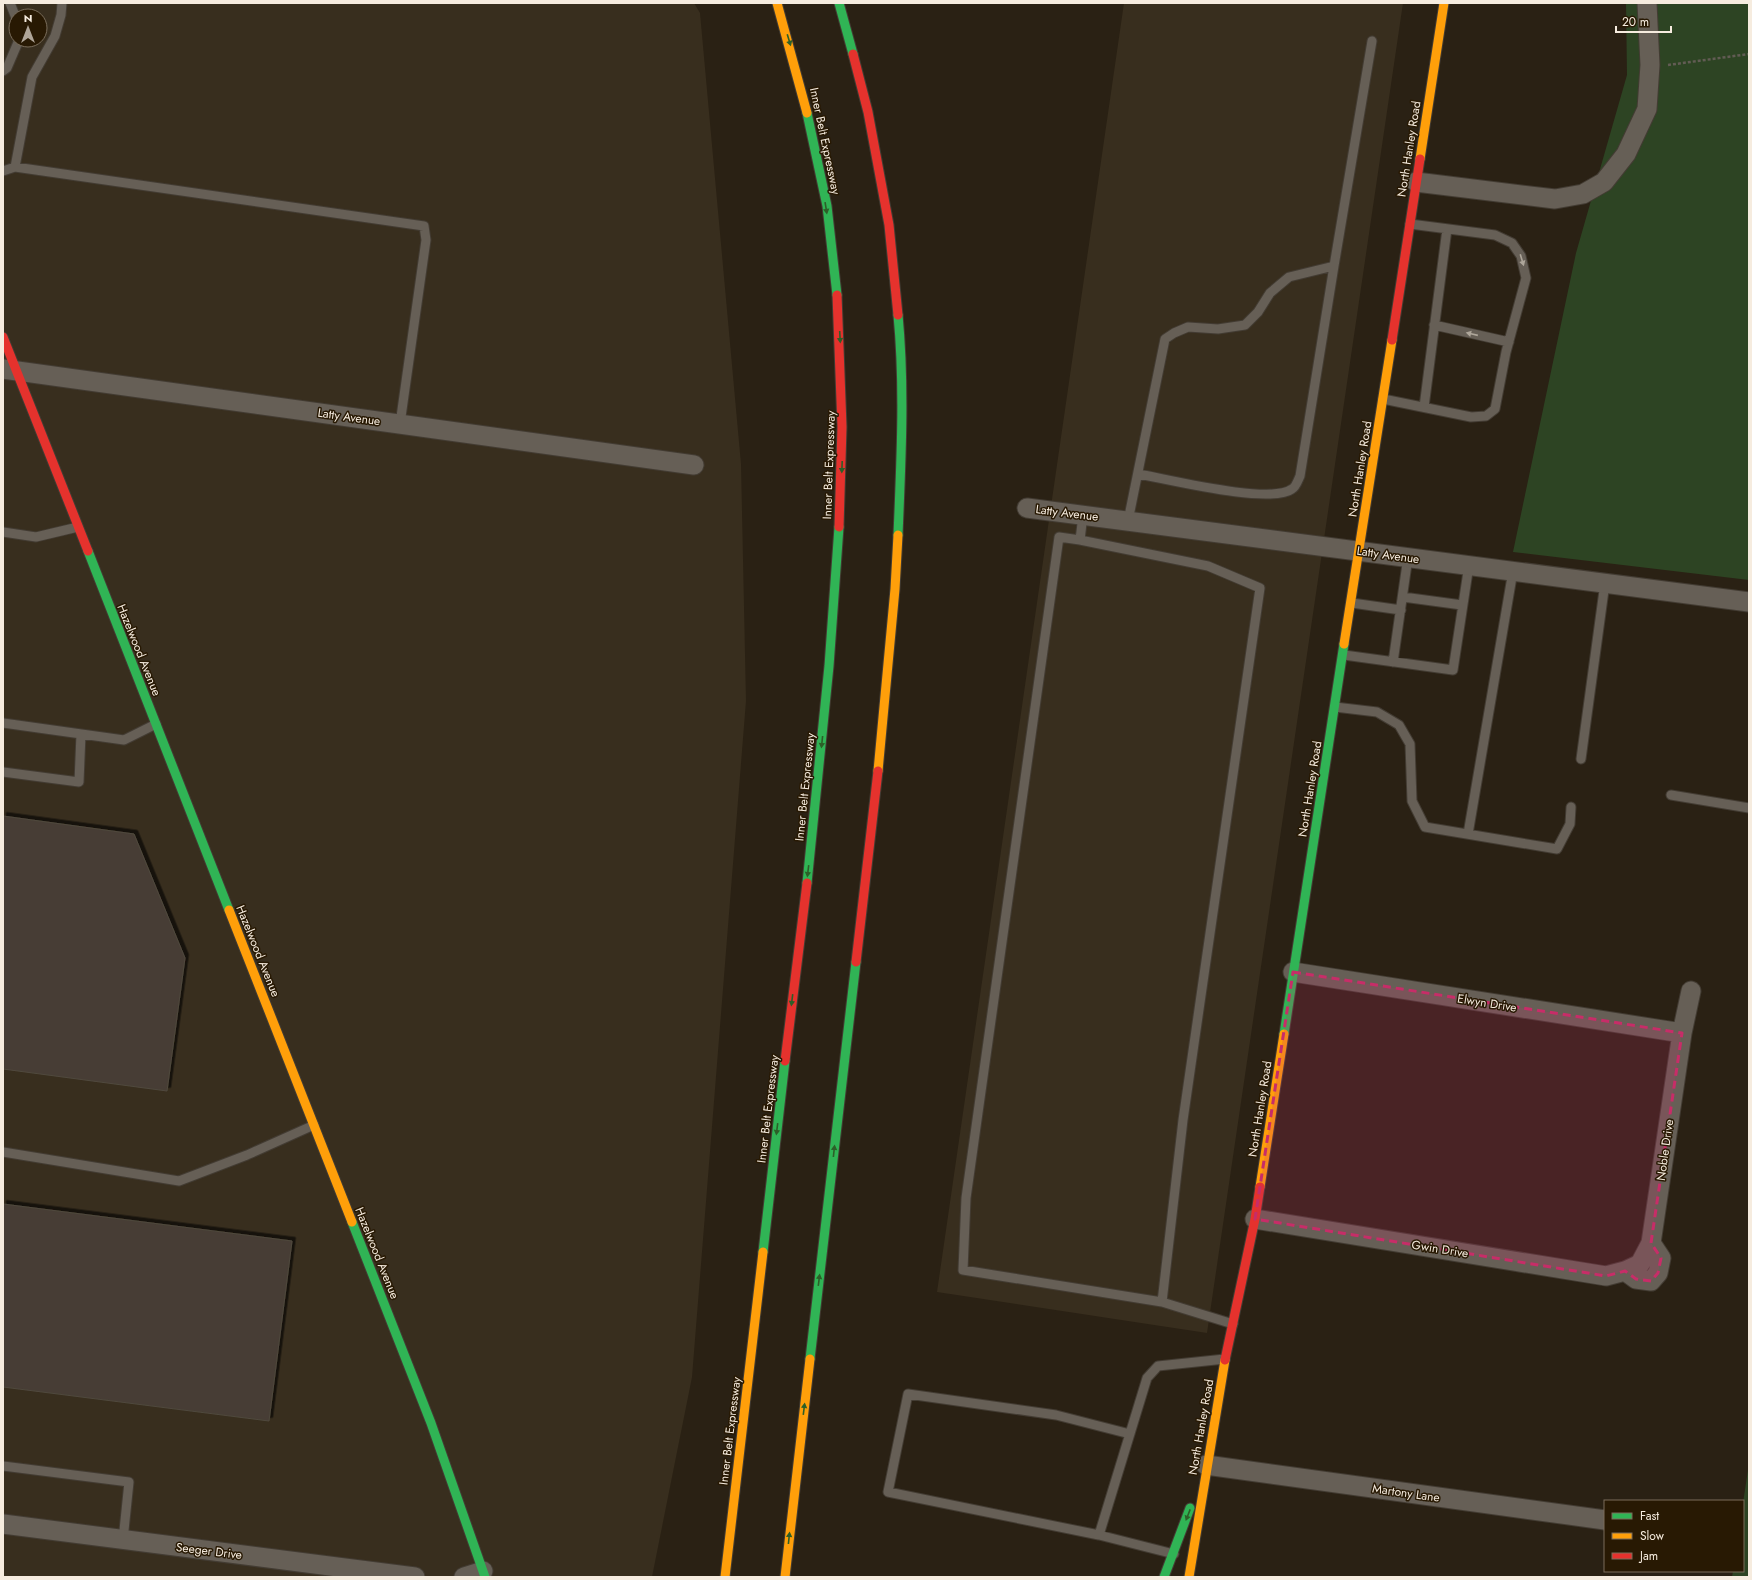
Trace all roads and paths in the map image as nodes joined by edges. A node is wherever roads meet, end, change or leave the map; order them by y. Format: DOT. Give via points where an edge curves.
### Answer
graph roads {
  1 [pos="62,3"];
  2 [pos="777,3"];
  3 [pos="839,3"];
  4 [pos="1444,3"];
  5 [pos="1647,3"];
  6 [pos="1372,41"];
  7 [pos="16,48"];
  8 [pos="1749,54"];
  9 [pos="1650,65"];
  10 [pos="3,71"];
  11 [pos="15,167"];
  12 [pos="3,171"];
  13 [pos="1416,182"];
  14 [pos="1410,224"];
  15 [pos="1447,229"];
  16 [pos="1334,266"];
  17 [pos="1434,325"];
  18 [pos="3,337"];
  19 [pos="1509,342"];
  20 [pos="10,370"];
  21 [pos="1383,399"];
  22 [pos="1424,407"];
  23 [pos="400,424"];
  24 [pos="694,465"];
  25 [pos="1138,474"];
  26 [pos="1027,508"];
  27 [pos="1083,515"];
  28 [pos="1128,521"];
  29 [pos="78,527"];
  30 [pos="3,532"];
  31 [pos="1080,540"];
  32 [pos="1360,551"];
  33 [pos="1408,557"];
  34 [pos="1469,565"];
  35 [pos="1513,571"];
  36 [pos="1605,583"];
  37 [pos="1403,597"];
  38 [pos="1749,602"];
  39 [pos="1352,603"];
  40 [pos="1462,605"];
  41 [pos="1401,610"];
  42 [pos="1344,655"];
  43 [pos="1393,662"];
  44 [pos="1335,707"];
  45 [pos="3,723"];
  46 [pos="156,724"];
  47 [pos="81,734"];
  48 [pos="1581,759"];
  49 [pos="3,772"];
  50 [pos="1671,795"];
  51 [pos="1571,807"];
  52 [pos="1749,808"];
  53 [pos="1468,834"];
  54 [pos="1293,972"];
  55 [pos="1691,991"];
  56 [pos="1682,1033"];
  57 [pos="314,1125"];
  58 [pos="3,1152"];
  59 [pos="1255,1219"];
  60 [pos="1632,1268"];
  61 [pos="1162,1302"];
  62 [pos="1233,1324"];
  63 [pos="1225,1359"];
  64 [pos="1130,1434"];
  65 [pos="1206,1465"];
  66 [pos="3,1466"];
  67 [pos="1604,1520"];
  68 [pos="3,1524"];
  69 [pos="1099,1535"];
  70 [pos="123,1540"];
  71 [pos="1173,1554"];
  72 [pos="1192,1556"];
  73 [pos="484,1574"];
  74 [pos="415,1577"];
  75 [pos="464,1577"];
  76 [pos="725,1577"];
  77 [pos="785,1577"];
  78 [pos="1164,1577"];
  79 [pos="1189,1577"];
  1 -- 11 [label="lane" via="62,15 55,36 32,77"];
  2 -- 76 [label="main road, Inner Belt Expressway, one-way" via="806,105 831,236 842,369 843,436 836,570 819,768"];
  77 -- 3 [label="main road, one-way" via="882,737 901,466 900,340 889,225 868,112"];
  4 -- 13 [label="main road, North Hanley Road"];
  5 -- 9 [label="street"];
  6 -- 16 [label="lane"];
  7 -- 10 [label="lane" via="7,68"];
  8 -- 9 [label="path" via="1676,65"];
  9 -- 13 [label="street" via="1647,109 1626,154 1604,182 1583,194 1555,199"];
  11 -- 12 [label="lane"];
  11 -- 23 [label="lane" via="424,226 426,240"];
  13 -- 14 [label="main road, North Hanley Road"];
  14 -- 15 [label="lane"];
  14 -- 21 [label="main road, North Hanley Road"];
  15 -- 17 [label="lane"];
  15 -- 19 [label="lane, one-way" via="1495,235 1512,243 1521,256 1526,278"];
  16 -- 25 [label="lane" via="1289,277 1270,293 1258,312 1245,325 1218,330 1188,327 1165,339"];
  16 -- 25 [label="lane" via="1300,476 1293,489 1282,494 1254,495"];
  19 -- 17 [label="lane, one-way"];
  17 -- 22 [label="lane"];
  18 -- 20 [label="main road, Hazelwood Avenue"];
  19 -- 22 [label="lane" via="1495,409 1486,416 1471,417"];
  20 -- 23 [label="street, Latty Avenue"];
  20 -- 29 [label="main road, Hazelwood Avenue"];
  21 -- 22 [label="lane"];
  21 -- 32 [label="main road, North Hanley Road"];
  23 -- 24 [label="street, Latty Avenue"];
  25 -- 28 [label="lane"];
  26 -- 27 [label="street, Latty Avenue"];
  27 -- 28 [label="street, Latty Avenue"];
  27 -- 31 [label="lane"];
  28 -- 32 [label="street, Latty Avenue"];
  29 -- 30 [label="lane" via="36,537"];
  29 -- 46 [label="main road, Hazelwood Avenue"];
  31 -- 61 [label="lane" via="1208,566 1260,588 1183,1120"];
  31 -- 61 [label="lane" via="1059,537 966,1198 963,1270"];
  32 -- 33 [label="street, Latty Avenue"];
  32 -- 39 [label="main road, North Hanley Road"];
  33 -- 34 [label="street, Latty Avenue"];
  33 -- 37 [label="lane"];
  34 -- 35 [label="street, Latty Avenue"];
  34 -- 40 [label="lane"];
  35 -- 36 [label="street, Latty Avenue"];
  35 -- 53 [label="lane"];
  36 -- 38 [label="street, Latty Avenue"];
  36 -- 48 [label="lane"];
  37 -- 40 [label="lane"];
  37 -- 41 [label="lane"];
  39 -- 41 [label="lane"];
  39 -- 42 [label="main road, North Hanley Road"];
  40 -- 43 [label="lane" via="1453,670"];
  41 -- 43 [label="lane"];
  42 -- 43 [label="lane"];
  42 -- 44 [label="main road, North Hanley Road"];
  44 -- 53 [label="lane" via="1377,712 1399,725 1410,744 1412,801 1425,827"];
  44 -- 54 [label="main road, North Hanley Road"];
  45 -- 47 [label="lane"];
  46 -- 47 [label="lane" via="124,740"];
  46 -- 57 [label="main road, Hazelwood Avenue"];
  47 -- 49 [label="lane" via="79,782"];
  50 -- 52 [label="lane"];
  51 -- 53 [label="lane" via="1570,824 1557,849"];
  54 -- 56 [label="street, Elwyn Drive"];
  54 -- 59 [label="main road, North Hanley Road"];
  55 -- 56 [label="street, Noble Drive"];
  56 -- 60 [label="street, Noble Drive" via="1651,1243"];
  57 -- 58 [label="lane" via="247,1155 179,1181"];
  57 -- 73 [label="main road, Hazelwood Avenue" via="431,1423"];
  59 -- 60 [label="street, Gwin Drive" via="1606,1276"];
  59 -- 62 [label="main road, North Hanley Road"];
  61 -- 62 [label="lane"];
  62 -- 63 [label="main road, North Hanley Road"];
  63 -- 64 [label="lane" via="1158,1366 1147,1378"];
  63 -- 65 [label="main road, North Hanley Road"];
  64 -- 69 [label="lane"];
  64 -- 69 [label="lane" via="1056,1415 908,1394 888,1492"];
  65 -- 67 [label="street, Martony Lane"];
  65 -- 71 [label="main road, one-way"];
  65 -- 72 [label="main road, North Hanley Road"];
  66 -- 70 [label="lane" via="129,1482"];
  68 -- 70 [label="street, Seeger Drive"];
  69 -- 71 [label="lane"];
  70 -- 74 [label="street, Seeger Drive"];
  71 -- 72 [label="lane"];
  71 -- 78 [label="main road"];
  72 -- 79 [label="main road, North Hanley Road"];
  73 -- 75 [label="street"];
}
